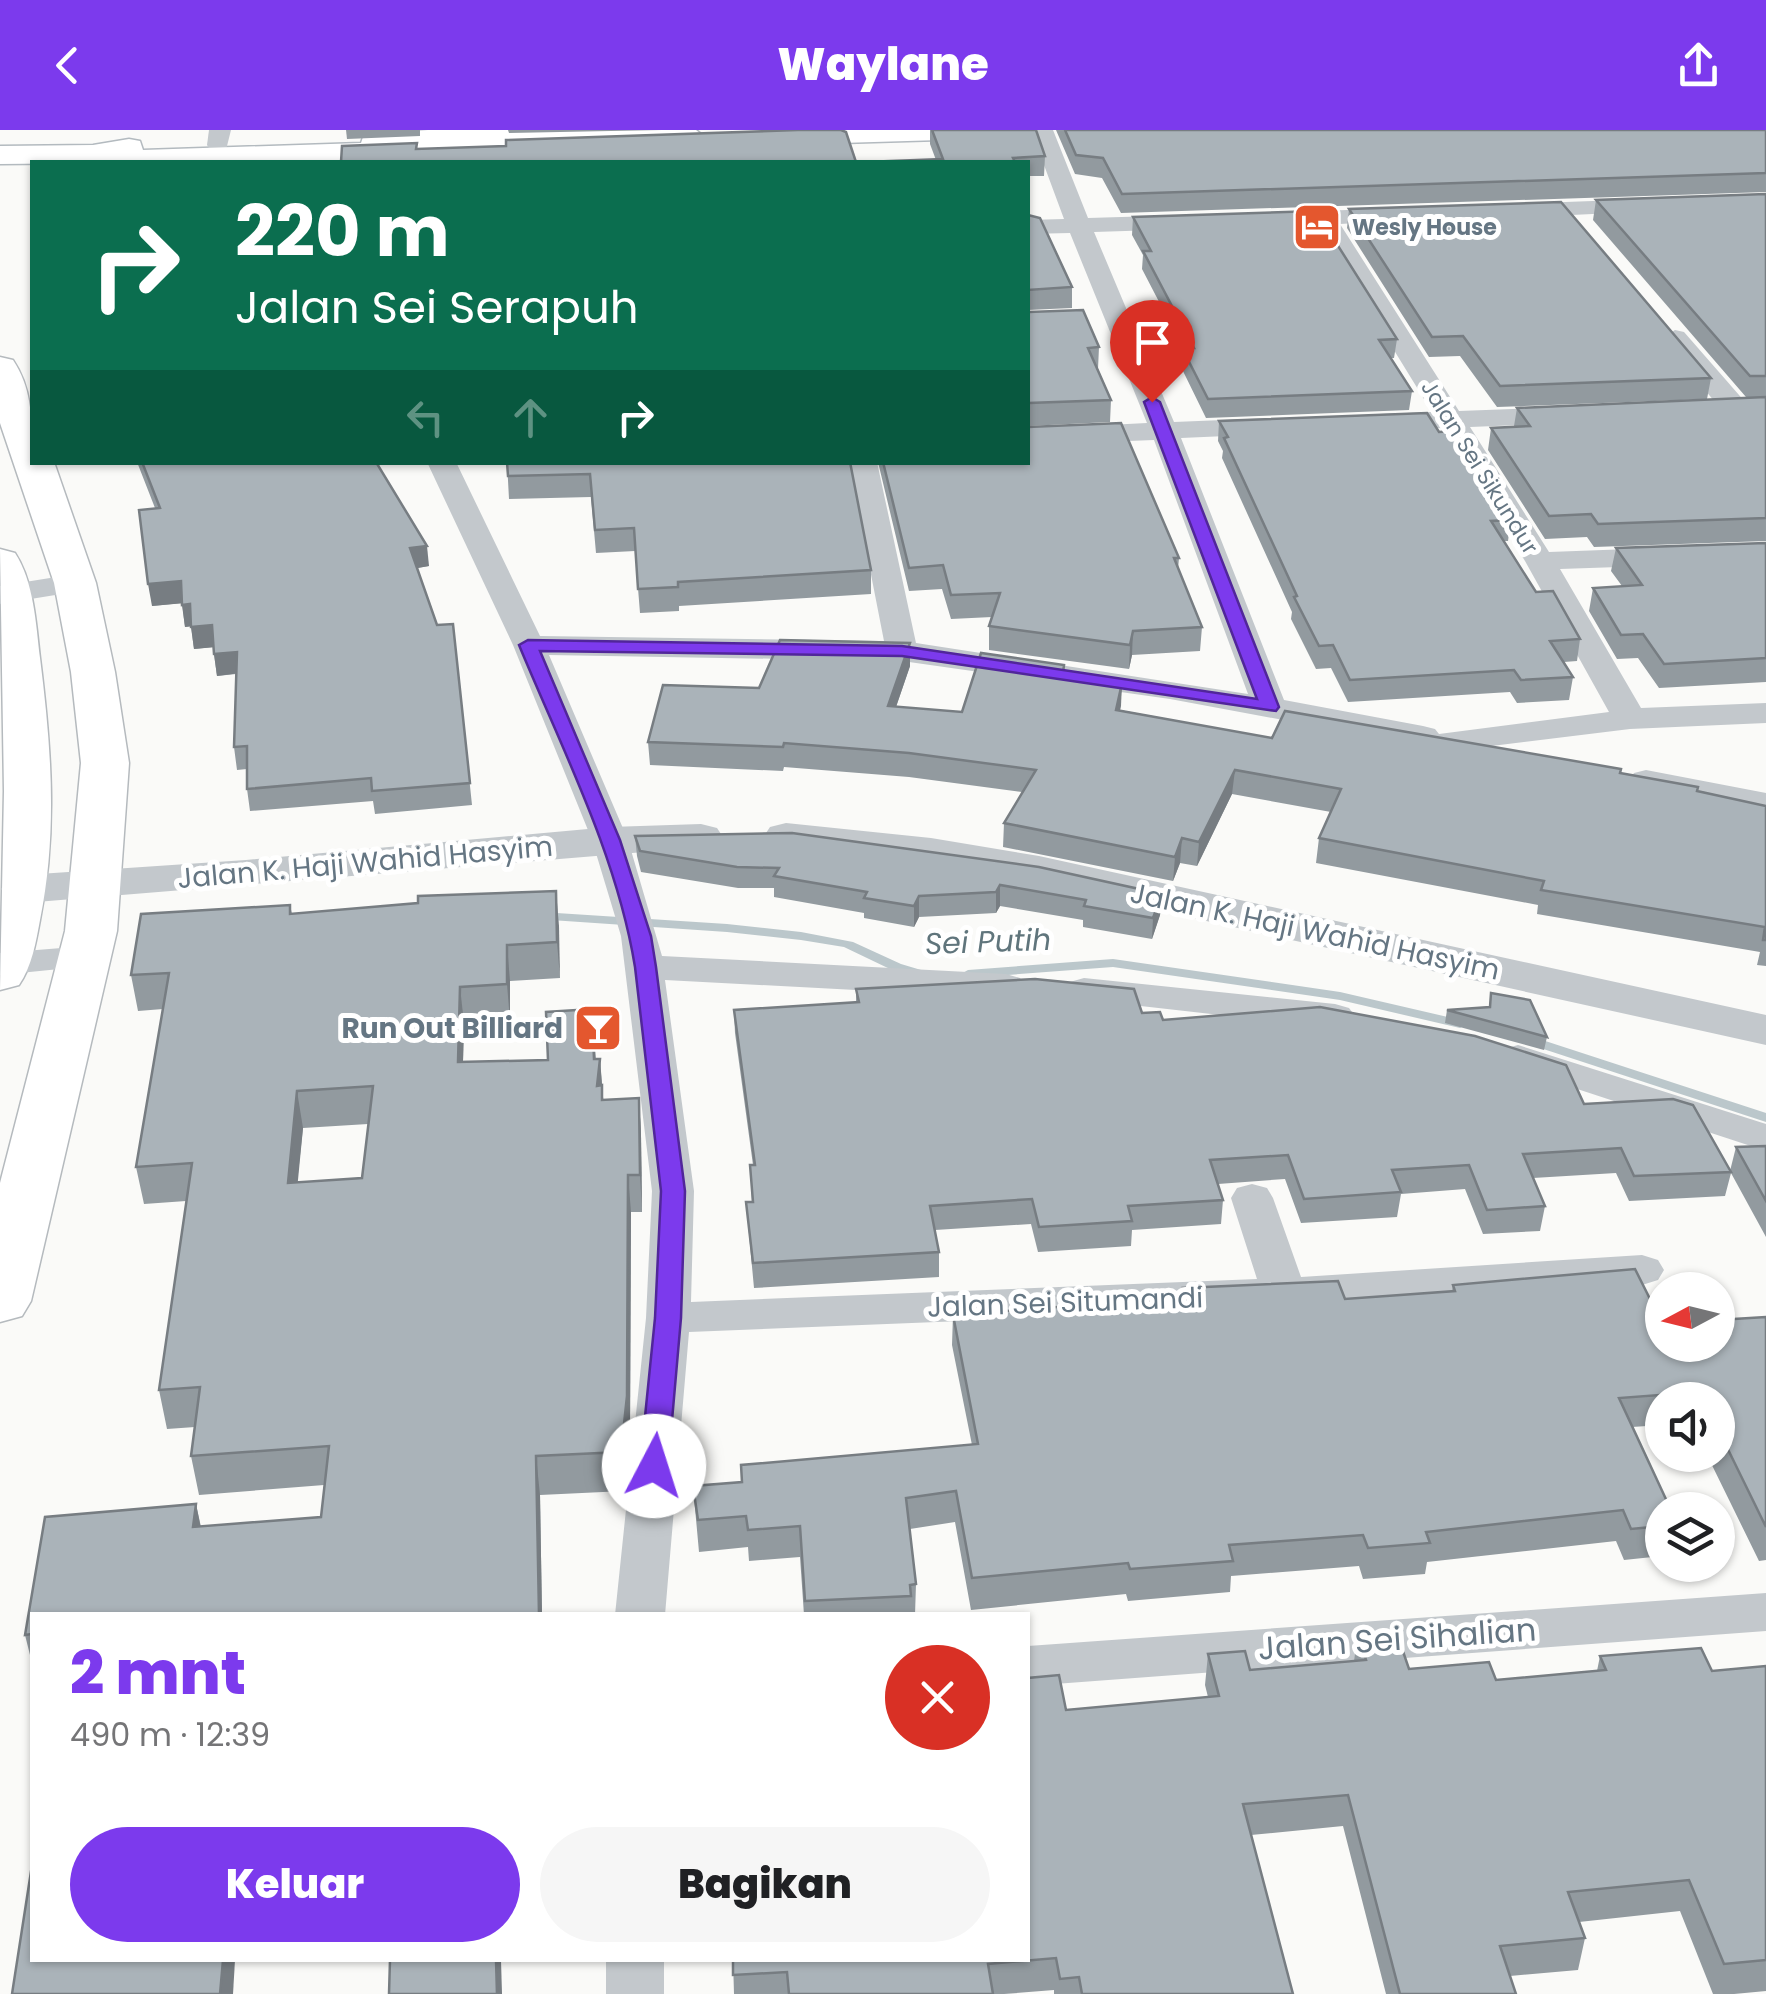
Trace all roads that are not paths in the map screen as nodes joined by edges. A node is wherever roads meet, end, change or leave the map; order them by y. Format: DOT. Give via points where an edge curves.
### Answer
graph roads {
  1 [pos="974,130"];
  2 [pos="1042,130"];
  3 [pos="865,132"];
  4 [pos="486,134"];
  5 [pos="653,135"];
  6 [pos="219,137"];
  7 [pos="449,145"];
  8 [pos="93,154"];
  9 [pos="0,155"];
  10 [pos="265,159"];
  11 [pos="1675,206"];
  12 [pos="1566,209"];
  13 [pos="1478,212"];
  14 [pos="1423,214"];
  15 [pos="1324,218"];
  16 [pos="1248,220"];
  17 [pos="1211,221"];
  18 [pos="1079,225"];
  19 [pos="1030,227"];
  20 [pos="1590,238"];
  21 [pos="1115,318"];
  22 [pos="1080,319"];
  23 [pos="1663,323"];
  24 [pos="0,368"];
  25 [pos="1766,408"];
  26 [pos="1736,409"];
  27 [pos="1698,410"];
  28 [pos="1602,414"];
  29 [pos="1450,419"];
  30 [pos="1354,423"];
  31 [pos="1298,425"];
  32 [pos="1164,430"];
  33 [pos="1030,438"];
  34 [pos="30,453"];
  35 [pos="34,465"];
  36 [pos="443,465"];
  37 [pos="864,465"];
  38 [pos="1766,553"];
  39 [pos="1540,562"];
  40 [pos="75,583"];
  41 [pos="4,584"];
  42 [pos="528,645"];
  43 [pos="902,651"];
  44 [pos="1270,707"];
  45 [pos="1766,713"];
  46 [pos="1630,719"];
  47 [pos="1451,741"];
  48 [pos="1544,759"];
  49 [pos="1618,774"];
  50 [pos="1766,804"];
  51 [pos="610,840"];
  52 [pos="96,882"];
  53 [pos="638,934"];
  54 [pos="7,939"];
  55 [pos="86,957"];
  56 [pos="1373,1024"];
  57 [pos="1766,1030"];
  58 [pos="1480,1046"];
  59 [pos="1766,1138"];
  60 [pos="1252,1198"];
  61 [pos="1642,1270"];
  62 [pos="1284,1293"];
  63 [pos="0,1301"];
  64 [pos="668,1318"];
  65 [pos="640,1612"];
  66 [pos="1766,1612"];
  67 [pos="1030,1666"];
  68 [pos="635,1962"];
  69 [pos="635,1994"];
  1 -- 3 [label="main road"];
  2 -- 18 [label="street"];
  3 -- 5 [label="main road"];
  4 -- 5 [label="main road"];
  4 -- 7 [label="main road"];
  5 -- 7 [label="main road"];
  6 -- 7 [label="main road"];
  6 -- 8 [label="main road"];
  7 -- 10 [label="main road"];
  8 -- 9 [label="main road"];
  8 -- 10 [label="main road" via="124,160"];
  11 -- 12 [label="street"];
  12 -- 13 [label="street"];
  12 -- 20 [label="street"];
  14 -- 15 [label="street"];
  15 -- 16 [label="street"];
  15 -- 29 [label="street, Jalan Sei Sikundur"];
  17 -- 18 [label="street"];
  18 -- 19 [label="street"];
  18 -- 21 [label="street"];
  21 -- 22 [label="street"];
  21 -- 32 [label="street"];
  23 -- 26 [label="street"];
  24 -- 34 [label="main road"];
  25 -- 26 [label="street"];
  26 -- 27 [label="street"];
  28 -- 29 [label="street"];
  29 -- 30 [label="street"];
  29 -- 39 [label="street, Jalan Sei Sikundur"];
  31 -- 32 [label="street"];
  32 -- 33 [label="street"];
  32 -- 44 [label="street"];
  35 -- 40 [label="main road"];
  36 -- 42 [label="street"];
  37 -- 43 [label="street"];
  38 -- 39 [label="street"];
  39 -- 46 [label="street, Jalan Sei Sikundur"];
  40 -- 41 [label="street"];
  40 -- 52 [label="main road" via="105,763"];
  41 -- 54 [label="main road" via="31,788"];
  42 -- 43 [label="street"];
  42 -- 51 [label="street"];
  43 -- 44 [label="street"];
  44 -- 47 [label="street"];
  45 -- 46 [label="street"];
  46 -- 47 [label="street"];
  47 -- 48 [label="street"];
  49 -- 50 [label="street"];
  51 -- 52 [label="street, Jalan K. Haji Wahid Hasyim"];
  51 -- 53 [label="street"];
  51 -- 57 [label="street, Jalan K. Haji Wahid Hasyim" via="786,836 932,851"];
  52 -- 54 [label="street, Jalan K. Haji Wahid Hasyim"];
  52 -- 55 [label="main road"];
  53 -- 56 [label="street" via="834,980 1045,987"];
  53 -- 64 [label="street" via="673,1191"];
  54 -- 55 [label="street"];
  55 -- 63 [label="main road"];
  58 -- 59 [label="street"];
  60 -- 62 [label="street"];
  61 -- 62 [label="street, Jalan Sei Situmandi"];
  62 -- 64 [label="street, Jalan Sei Situmandi"];
  64 -- 65 [label="street"];
  66 -- 67 [label="street, Jalan Sei Sihalian"];
  68 -- 69 [label="street"];
}
